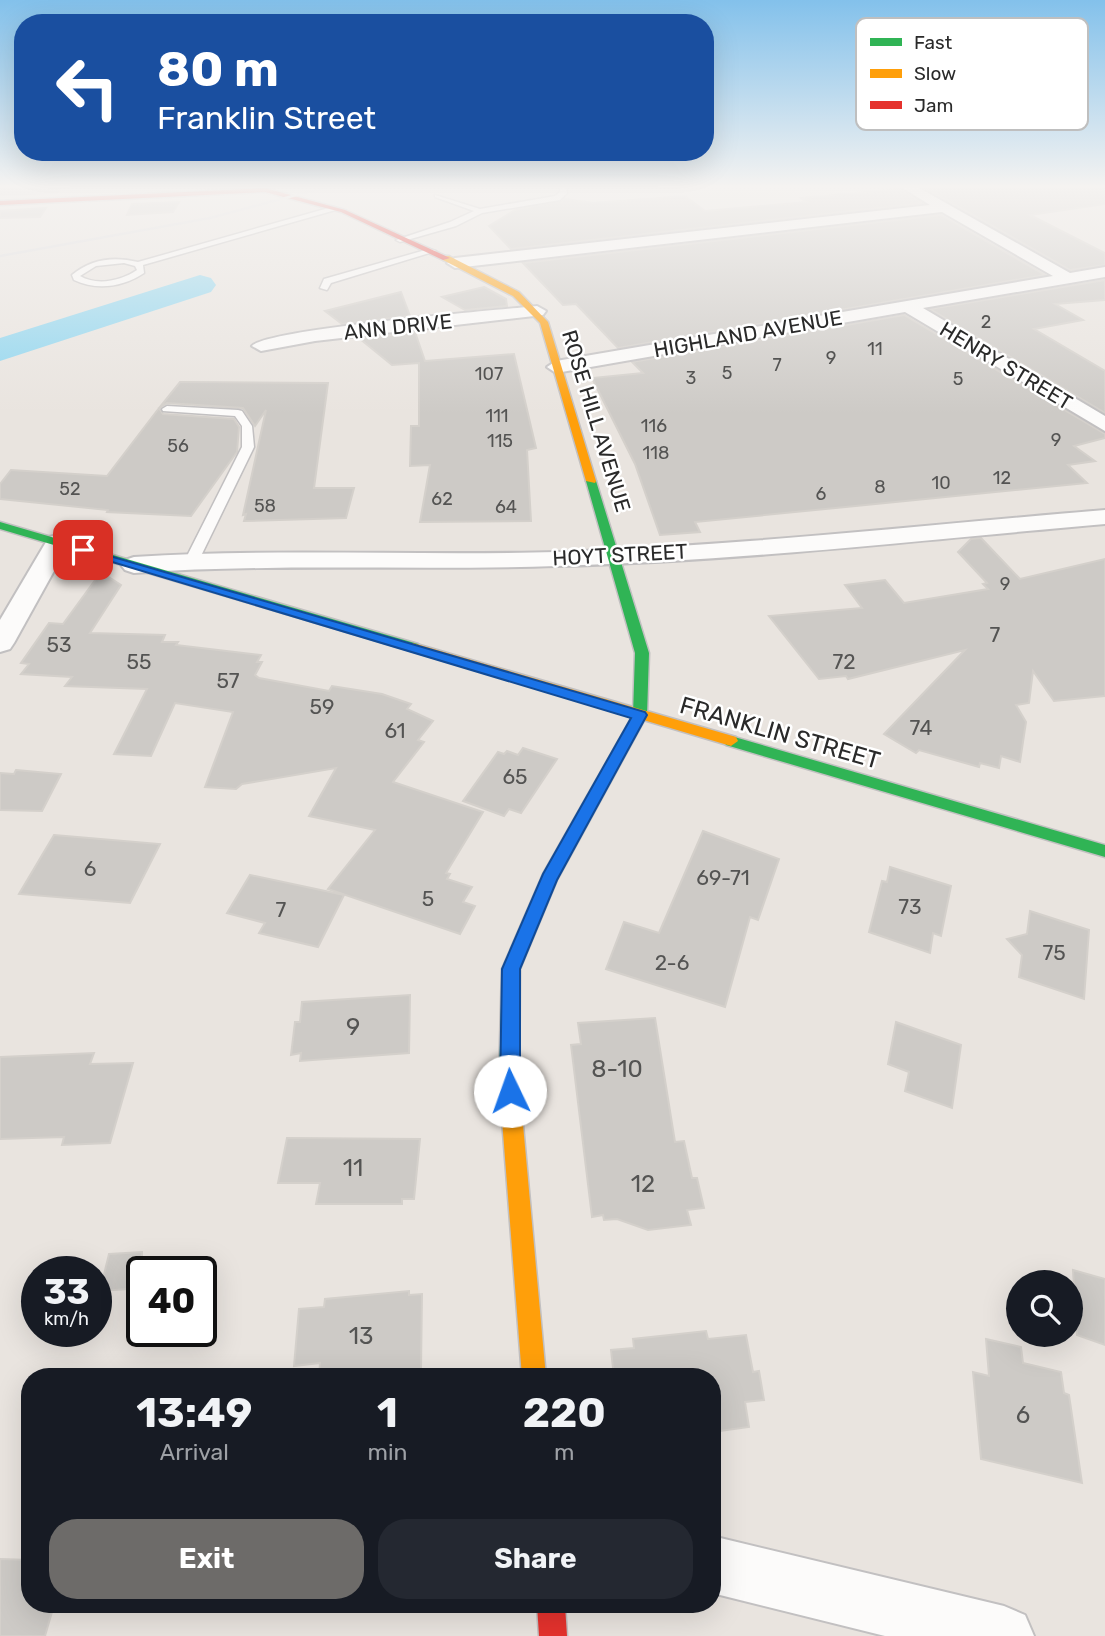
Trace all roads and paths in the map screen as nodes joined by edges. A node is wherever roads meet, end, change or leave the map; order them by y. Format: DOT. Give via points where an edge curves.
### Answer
graph roads {
  1 [pos="112,261"];
  2 [pos="117,261"];
  3 [pos="148,261"];
  4 [pos="396,261"];
  5 [pos="453,261"];
  6 [pos="471,261"];
  7 [pos="1037,261"];
  8 [pos="456,263"];
  9 [pos="138,264"];
  10 [pos="1105,272"];
  11 [pos="1067,278"];
  12 [pos="324,288"];
  13 [pos="907,306"];
  14 [pos="537,311"];
  15 [pos="261,346"];
  16 [pos="556,367"];
  17 [pos="167,409"];
  18 [pos="1105,425"];
  19 [pos="1105,517"];
  20 [pos="0,526"];
  21 [pos="58,542"];
  22 [pos="615,557"];
  23 [pos="192,560"];
  24 [pos="134,565"];
  25 [pos="0,643"];
  26 [pos="640,715"];
  27 [pos="1105,851"];
  28 [pos="533,1368"];
  29 [pos="721,1566"];
  30 [pos="552,1613"];
  31 [pos="553,1636"];
  32 [pos="1004,1636"];
  1 -- 9 [label="lane" via="79,271 77,278 88,283 120,281 141,271"];
  2 -- 9 [label="lane"];
  3 -- 9 [label="lane"];
  4 -- 12 [label="lane" via="327,281"];
  5 -- 8 [label="street, ROSE HILL AVENUE"];
  6 -- 8 [label="street"];
  7 -- 11 [label="street"];
  8 -- 14 [label="street, ROSE HILL AVENUE" via="508,289"];
  10 -- 11 [label="street, HIGHLAND AVENUE"];
  11 -- 13 [label="street, HIGHLAND AVENUE"];
  13 -- 16 [label="street, HIGHLAND AVENUE"];
  13 -- 18 [label="street, HENRY STREET"];
  14 -- 15 [label="street, ANN DRIVE"];
  14 -- 16 [label="street, ROSE HILL AVENUE"];
  16 -- 22 [label="street, ROSE HILL AVENUE"];
  17 -- 23 [label="lane" via="238,413 247,426 248,446"];
  19 -- 22 [label="street, HOYT STREET"];
  20 -- 21 [label="street, FRANKLIN STREET"];
  21 -- 24 [label="street, FRANKLIN STREET"];
  21 -- 25 [label="street"];
  22 -- 23 [label="street, HOYT STREET"];
  22 -- 26 [label="street, ROSE HILL AVENUE" via="642,653"];
  23 -- 24 [label="street, HOYT STREET"];
  24 -- 26 [label="street, FRANKLIN STREET"];
  26 -- 27 [label="street, FRANKLIN STREET"];
  26 -- 28 [label="street" via="549,879 511,969 508,1065"];
  29 -- 32 [label="street"];
  30 -- 31 [label="street"];
}
